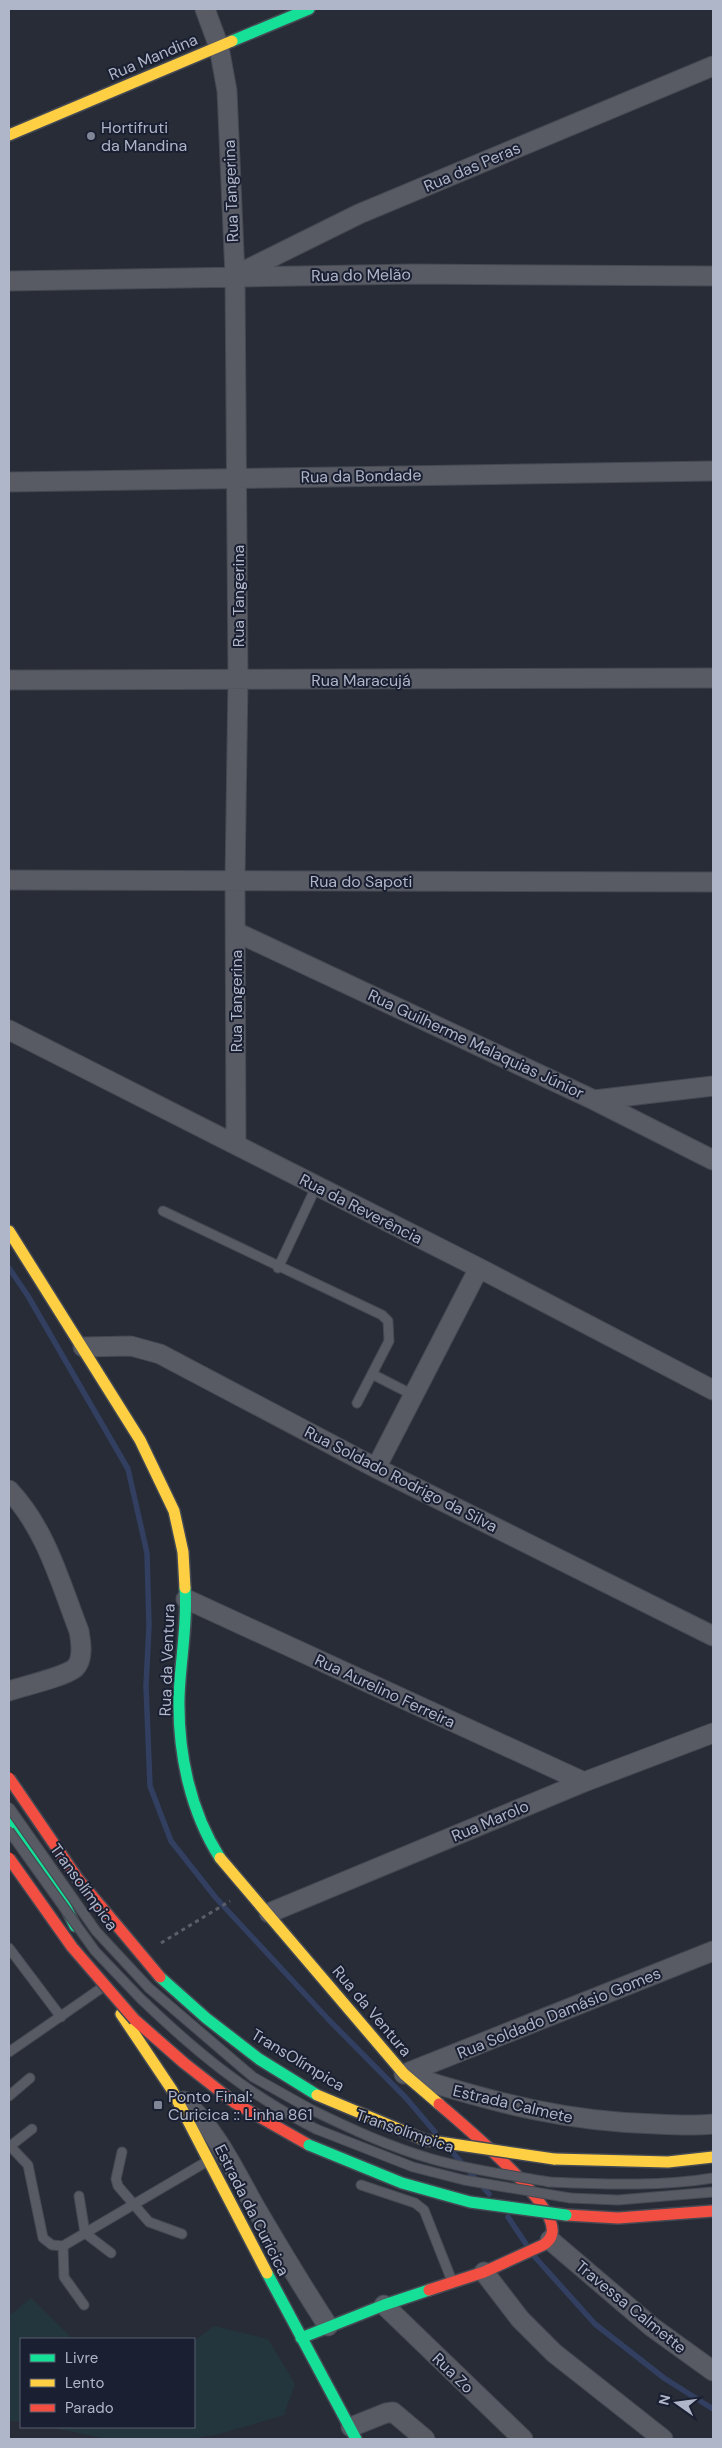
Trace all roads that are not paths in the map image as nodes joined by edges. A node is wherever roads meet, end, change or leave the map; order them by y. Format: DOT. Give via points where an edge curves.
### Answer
graph roads {
  1 [pos="205,9"];
  2 [pos="309,9"];
  3 [pos="219,47"];
  4 [pos="713,66"];
  5 [pos="9,136"];
  6 [pos="234,276"];
  7 [pos="713,276"];
  8 [pos="9,281"];
  9 [pos="713,471"];
  10 [pos="237,478"];
  11 [pos="9,482"];
  12 [pos="713,678"];
  13 [pos="9,680"];
  14 [pos="238,680"];
  15 [pos="235,879"];
  16 [pos="9,880"];
  17 [pos="713,882"];
  18 [pos="236,932"];
  19 [pos="9,1030"];
  20 [pos="713,1086"];
  21 [pos="594,1100"];
  22 [pos="236,1145"];
  23 [pos="713,1160"];
  24 [pos="316,1187"];
  25 [pos="163,1211"];
  26 [pos="9,1231"];
  27 [pos="278,1268"];
  28 [pos="479,1268"];
  29 [pos="83,1347"];
  30 [pos="372,1374"];
  31 [pos="713,1390"];
  32 [pos="413,1395"];
  33 [pos="358,1403"];
  34 [pos="376,1468"];
  35 [pos="9,1490"];
  36 [pos="186,1599"];
  37 [pos="713,1636"];
  38 [pos="9,1691"];
  39 [pos="713,1733"];
  40 [pos="9,1778"];
  41 [pos="584,1782"];
  42 [pos="9,1807"];
  43 [pos="9,1817"];
  44 [pos="9,1831"];
  45 [pos="9,1858"];
  46 [pos="269,1913"];
  47 [pos="9,1948"];
  48 [pos="713,1951"];
  49 [pos="103,1987"];
  50 [pos="61,2017"];
  51 [pos="9,2052"];
  52 [pos="404,2074"];
  53 [pos="30,2078"];
  54 [pos="11,2090"];
  55 [pos="172,2090"];
  56 [pos="713,2124"];
  57 [pos="32,2129"];
  58 [pos="10,2146"];
  59 [pos="122,2152"];
  60 [pos="713,2157"];
  61 [pos="209,2161"];
  62 [pos="713,2178"];
  63 [pos="361,2185"];
  64 [pos="713,2192"];
  65 [pos="80,2196"];
  66 [pos="134,2204"];
  67 [pos="713,2211"];
  68 [pos="85,2233"];
  69 [pos="182,2234"];
  70 [pos="547,2243"];
  71 [pos="63,2246"];
  72 [pos="111,2252"];
  73 [pos="484,2272"];
  74 [pos="453,2283"];
  75 [pos="84,2305"];
  76 [pos="384,2305"];
  77 [pos="328,2326"];
  78 [pos="300,2338"];
  79 [pos="713,2371"];
  80 [pos="354,2433"];
  81 [pos="425,2439"];
  82 [pos="523,2439"];
  83 [pos="662,2439"];
  1 -- 3 [label="street, Rua Tangerina"];
  2 -- 3 [label="main road, Rua Mandina"];
  3 -- 5 [label="main road, Rua Mandina"];
  3 -- 6 [label="street, Rua Tangerina" via="227,91"];
  4 -- 6 [label="street, Rua das Peras" via="359,214"];
  6 -- 7 [label="street, Rua do Melão"];
  6 -- 8 [label="street, Rua do Melão"];
  6 -- 10 [label="street, Rua Tangerina"];
  9 -- 10 [label="street, Rua da Bondade"];
  10 -- 11 [label="street, Rua da Bondade"];
  10 -- 14 [label="street, Rua Tangerina"];
  12 -- 14 [label="street, Rua Maracujá"];
  13 -- 14 [label="street, Rua Maracujá"];
  14 -- 15 [label="street, Rua Tangerina"];
  15 -- 16 [label="street, Rua do Sapoti"];
  15 -- 17 [label="street, Rua do Sapoti"];
  15 -- 18 [label="street, Rua Tangerina"];
  18 -- 21 [label="street, Rua Guilherme Malaquias Júnior"];
  18 -- 22 [label="street, Rua Tangerina"];
  19 -- 22 [label="street, Rua da Reverência"];
  20 -- 21 [label="street"];
  21 -- 23 [label="street, Rua Guilherme Malaquias Júnior"];
  22 -- 24 [label="street, Rua da Reverência"];
  24 -- 27 [label="lane"];
  24 -- 28 [label="street, Rua da Reverência"];
  25 -- 27 [label="lane"];
  26 -- 29 [label="main road, Rua da Ventura"];
  27 -- 30 [label="lane" via="388,1321 389,1341"];
  28 -- 31 [label="street, Rua da Reverência"];
  28 -- 32 [label="street"];
  29 -- 34 [label="street, Rua Soldado Rodrigo da Silva" via="131,1346 160,1354"];
  29 -- 36 [label="main road, Rua da Ventura" via="140,1440 174,1511"];
  30 -- 32 [label="lane"];
  30 -- 33 [label="lane"];
  32 -- 34 [label="street"];
  34 -- 37 [label="street, Rua Soldado Rodrigo da Silva"];
  35 -- 38 [label="street" via="32,1518 42,1537 82,1644 76,1667"];
  36 -- 41 [label="street, Rua Aurelino Ferreira"];
  36 -- 46 [label="main road, Rua da Ventura" via="179,1699 183,1756 192,1800 219,1857"];
  39 -- 41 [label="street, Rua Marolo"];
  40 -- 60 [label="main road, TransOlímpica, bridge" via="78,1879 160,1977 259,2059 317,2095 425,2140 554,2159 668,2162"];
  41 -- 46 [label="street, Rua Marolo"];
  42 -- 62 [label="lane, Transolímpica, bridge" via="96,1931 149,1988 253,2077 312,2110 361,2134 434,2159 549,2182 678,2184"];
  43 -- 49 [label="main road, Estrada da Curicica" via="58,1891"];
  44 -- 64 [label="lane, Transolímpica, bridge" via="95,1951 140,1998 180,2038 233,2081 286,2114 413,2167 464,2180 570,2198 618,2200"];
  45 -- 67 [label="main road, bridge" via="72,1947 135,2020 236,2103 309,2146 402,2183 470,2202 566,2215 618,2218"];
  46 -- 52 [label="main road, Rua da Ventura"];
  47 -- 50 [label="lane"];
  48 -- 52 [label="street, Rua Soldado Damásio Gomes"];
  49 -- 50 [label="lane"];
  49 -- 55 [label="main road, Estrada da Curicica"];
  50 -- 51 [label="lane"];
  52 -- 56 [label="street, Estrada Calmete" via="526,2110 580,2120"];
  52 -- 70 [label="main road, Rua da Ventura" via="506,2163 548,2215 553,2232"];
  53 -- 54 [label="lane"];
  55 -- 61 [label="main road, Estrada da Curicica"];
  55 -- 77 [label="street" via="198,2113 219,2143 288,2264"];
  57 -- 58 [label="lane"];
  58 -- 71 [label="lane" via="28,2165 43,2238"];
  59 -- 66 [label="lane" via="116,2179"];
  61 -- 66 [label="lane"];
  61 -- 78 [label="main road, Estrada da Curicica"];
  63 -- 74 [label="lane" via="415,2203 424,2210"];
  65 -- 68 [label="lane"];
  66 -- 68 [label="lane"];
  66 -- 69 [label="lane" via="149,2222"];
  68 -- 71 [label="lane"];
  68 -- 72 [label="lane"];
  70 -- 73 [label="main road"];
  70 -- 79 [label="street, Travessa Calmette"];
  71 -- 75 [label="lane" via="64,2277"];
  73 -- 74 [label="main road"];
  73 -- 83 [label="street" via="520,2319 554,2353"];
  74 -- 76 [label="main road"];
  76 -- 77 [label="main road"];
  76 -- 82 [label="street, Rua Zo"];
  77 -- 78 [label="main road"];
  78 -- 80 [label="main road, Estrada da Curicica"];
  80 -- 81 [label="street" via="386,2412 393,2412"];
}
